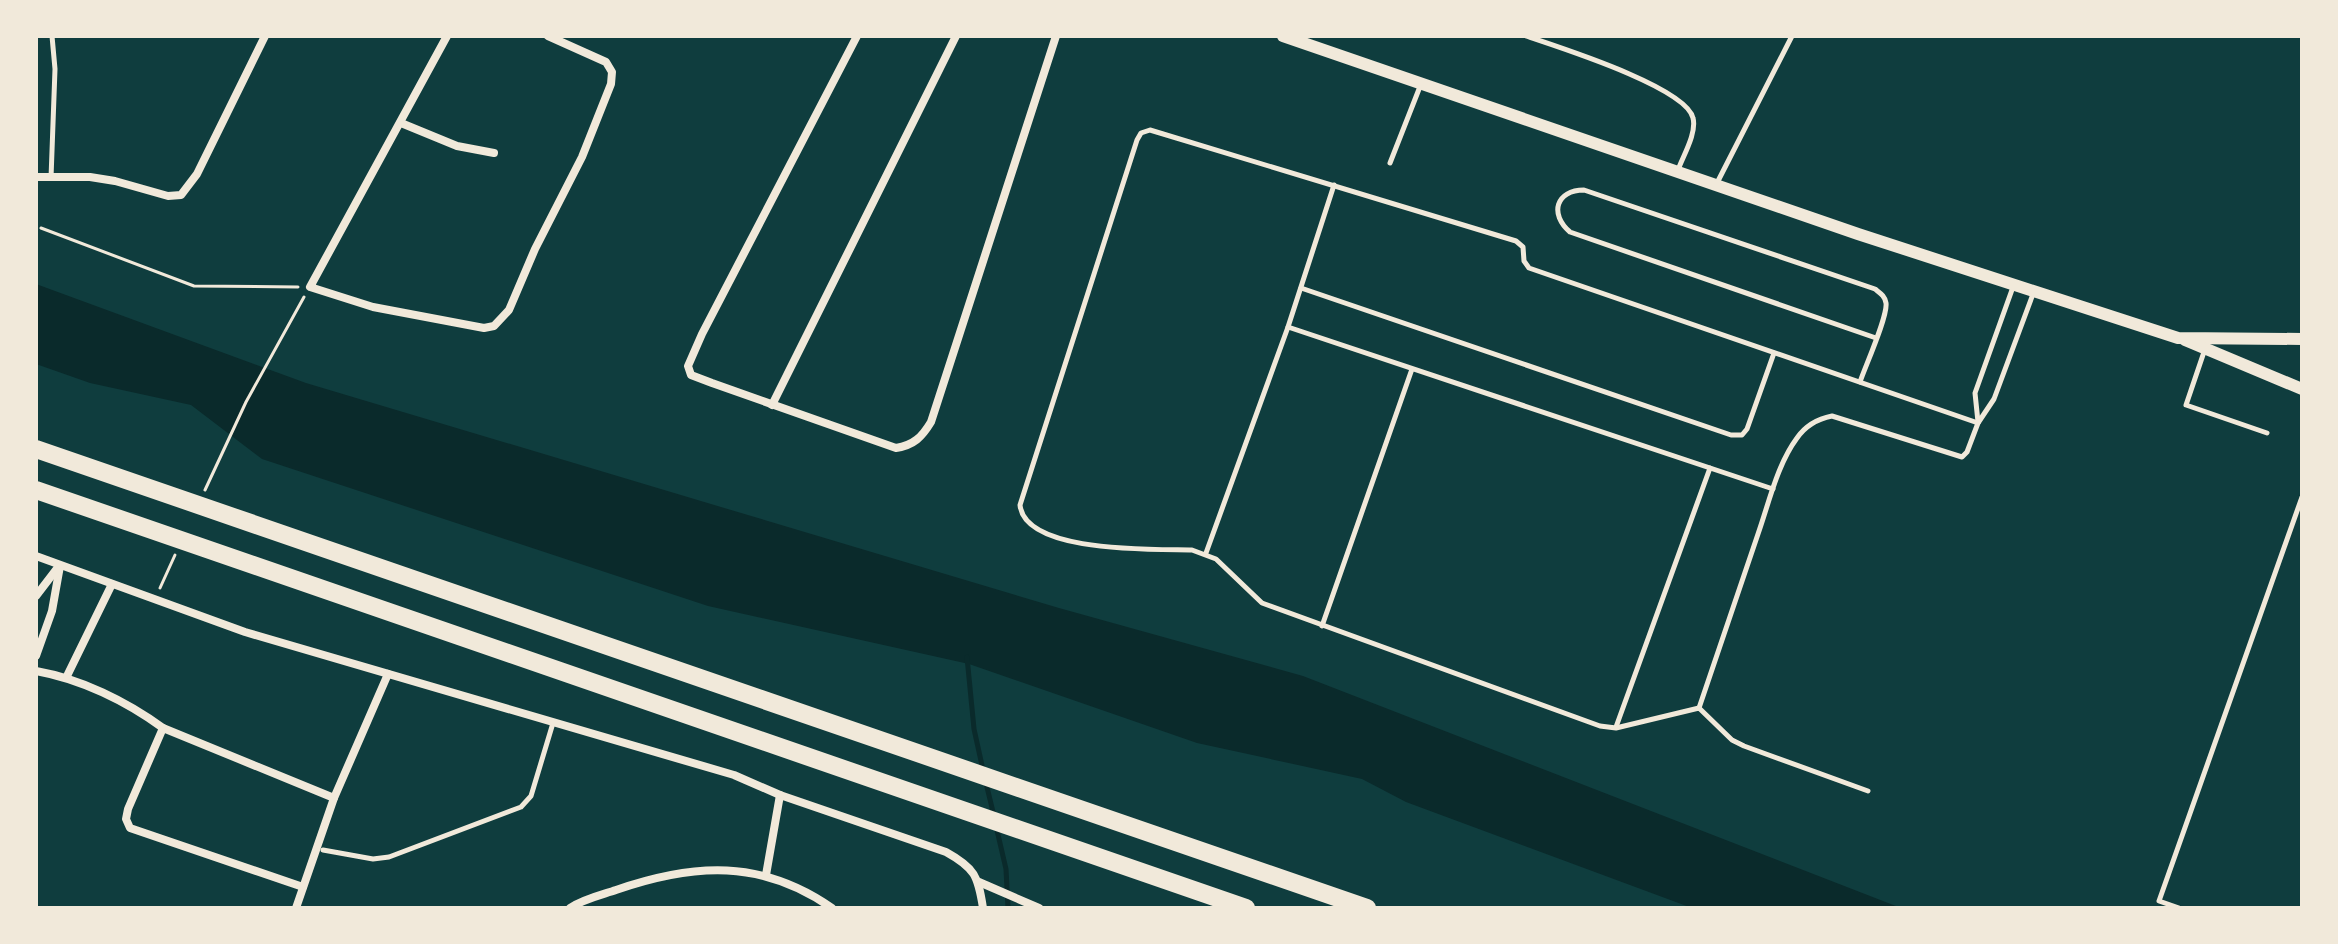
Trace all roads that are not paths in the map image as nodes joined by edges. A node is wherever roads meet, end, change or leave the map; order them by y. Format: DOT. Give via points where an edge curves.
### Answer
graph roads {
  1 [pos="52,36"];
  2 [pos="265,36"];
  3 [pos="447,36"];
  4 [pos="548,36"];
  5 [pos="857,36"];
  6 [pos="956,36"];
  7 [pos="1283,36"];
  8 [pos="1526,36"];
  9 [pos="1792,36"];
  10 [pos="1052,37"];
  11 [pos="1421,83"];
  12 [pos="401,123"];
  13 [pos="494,153"];
  14 [pos="1390,163"];
  15 [pos="1678,171"];
  16 [pos="36,177"];
  17 [pos="51,178"];
  18 [pos="1717,184"];
  19 [pos="1334,185"];
  20 [pos="2014,286"];
  21 [pos="1301,288"];
  22 [pos="2034,292"];
  23 [pos="1288,327"];
  24 [pos="1876,338"];
  25 [pos="2178,338"];
  26 [pos="2302,339"];
  27 [pos="2205,349"];
  28 [pos="1774,353"];
  29 [pos="1412,369"];
  30 [pos="1860,382"];
  31 [pos="2302,389"];
  32 [pos="772,405"];
  33 [pos="1978,423"];
  34 [pos="2267,433"];
  35 [pos="36,449"];
  36 [pos="1710,468"];
  37 [pos="1773,489"];
  38 [pos="36,490"];
  39 [pos="2302,497"];
  40 [pos="1206,553"];
  41 [pos="36,556"];
  42 [pos="60,566"];
  43 [pos="112,584"];
  44 [pos="36,596"];
  45 [pos="1322,626"];
  46 [pos="36,656"];
  47 [pos="36,671"];
  48 [pos="388,674"];
  49 [pos="67,676"];
  50 [pos="1699,708"];
  51 [pos="553,722"];
  52 [pos="163,728"];
  53 [pos="1616,728"];
  54 [pos="1868,791"];
  55 [pos="780,795"];
  56 [pos="334,798"];
  57 [pos="323,850"];
  58 [pos="766,875"];
  59 [pos="979,882"];
  60 [pos="303,887"];
  61 [pos="1036,906"];
  62 [pos="296,908"];
  63 [pos="570,908"];
  64 [pos="832,908"];
  65 [pos="983,908"];
  66 [pos="1246,908"];
  67 [pos="1367,908"];
  68 [pos="2179,908"];
  1 -- 17 [label="lane"];
  2 -- 17 [label="street" via="197,174 181,195 90,177"];
  3 -- 12 [label="street"];
  4 -- 12 [label="street" via="606,62 611,84 582,157 502,320 494,326 473,328 373,307 310,287"];
  5 -- 32 [label="street" via="688,366 691,375"];
  6 -- 32 [label="street"];
  7 -- 11 [label="street"];
  8 -- 15 [label="lane" via="1661,87 1687,104 1694,123"];
  9 -- 18 [label="lane"];
  10 -- 32 [label="street" via="935,410 922,436 896,448"];
  11 -- 14 [label="lane"];
  11 -- 15 [label="street"];
  12 -- 13 [label="street" via="457,146"];
  15 -- 18 [label="street"];
  16 -- 17 [label="street"];
  18 -- 20 [label="street"];
  19 -- 21 [label="lane"];
  19 -- 28 [label="lane" via="1516,241 1529,268"];
  19 -- 40 [label="lane" via="1150,130 1137,140 1021,514 1060,539 1084,545"];
  20 -- 22 [label="street"];
  20 -- 33 [label="lane" via="1975,393"];
  21 -- 23 [label="lane"];
  21 -- 28 [label="lane" via="1731,435 1747,429"];
  22 -- 25 [label="street"];
  22 -- 33 [label="lane" via="1994,399"];
  23 -- 29 [label="lane"];
  23 -- 40 [label="lane"];
  24 -- 24 [label="lane" via="1886,301 1875,289 1584,190 1562,197 1556,210 1570,232"];
  24 -- 30 [label="lane"];
  25 -- 26 [label="street"];
  25 -- 27 [label="street"];
  27 -- 31 [label="street"];
  27 -- 34 [label="lane" via="2186,405"];
  28 -- 30 [label="lane"];
  29 -- 36 [label="lane"];
  29 -- 45 [label="lane"];
  30 -- 33 [label="lane"];
  33 -- 37 [label="lane" via="1962,457 1847,419 1819,419 1797,437"];
  35 -- 67 [label="highway"];
  36 -- 37 [label="lane"];
  36 -- 53 [label="lane"];
  37 -- 50 [label="lane"];
  38 -- 66 [label="highway"];
  39 -- 68 [label="lane" via="2159,901"];
  40 -- 45 [label="lane" via="1262,603"];
  41 -- 42 [label="street"];
  42 -- 43 [label="street"];
  42 -- 44 [label="street"];
  42 -- 46 [label="street"];
  43 -- 48 [label="street" via="245,632"];
  43 -- 49 [label="street"];
  45 -- 53 [label="lane"];
  47 -- 49 [label="street"];
  48 -- 51 [label="street"];
  48 -- 56 [label="street"];
  49 -- 52 [label="street"];
  50 -- 53 [label="lane"];
  50 -- 54 [label="lane" via="1744,746"];
  51 -- 55 [label="street" via="734,775"];
  51 -- 57 [label="lane" via="531,796 521,807 389,857"];
  52 -- 56 [label="street"];
  52 -- 60 [label="street" via="128,809 130,828"];
  55 -- 58 [label="street"];
  55 -- 59 [label="street" via="946,852"];
  56 -- 60 [label="street"];
  58 -- 63 [label="street" via="706,868 645,880"];
  58 -- 64 [label="street" via="797,886"];
  59 -- 61 [label="street"];
  59 -- 65 [label="street"];
  60 -- 62 [label="street"];
}
